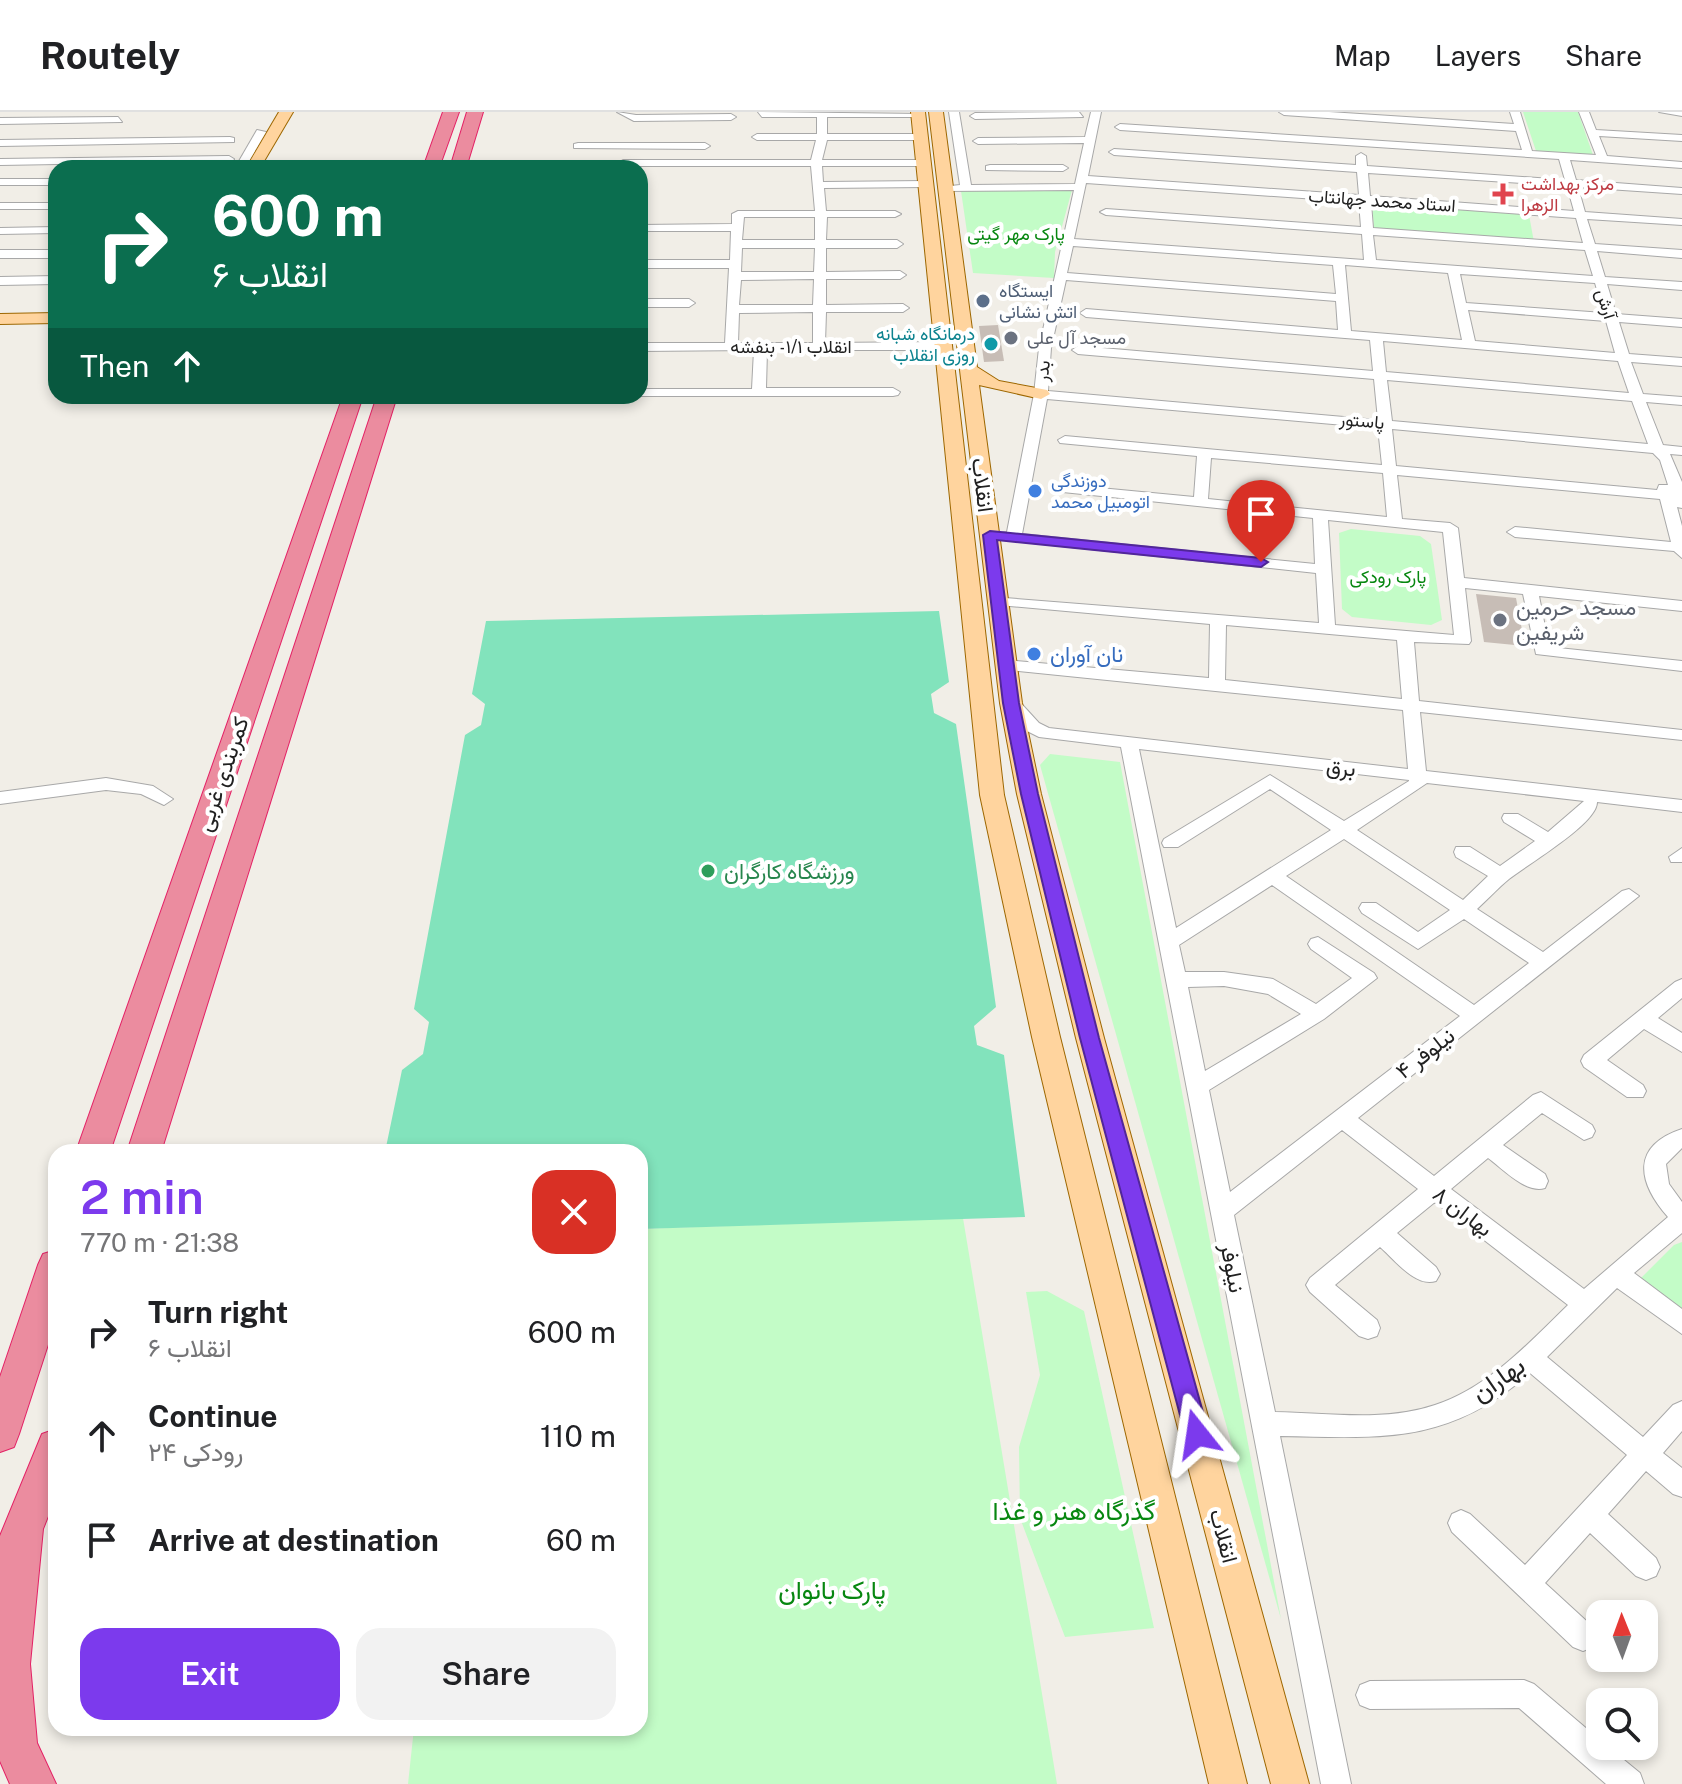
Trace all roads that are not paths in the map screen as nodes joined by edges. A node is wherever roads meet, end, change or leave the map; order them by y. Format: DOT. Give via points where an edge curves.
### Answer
graph roads {
  1 [pos="286,112"];
  2 [pos="303,112"];
  3 [pos="475,112"];
  4 [pos="622,112"];
  5 [pos="954,112"];
  6 [pos="1096,112"];
  7 [pos="1284,112"];
  8 [pos="1515,112"];
  9 [pos="1584,112"];
  10 [pos="1664,112"];
  11 [pos="822,113"];
  12 [pos="1682,113"];
  13 [pos="762,114"];
  14 [pos="1034,114"];
  15 [pos="1358,114"];
  16 [pos="1079,115"];
  17 [pos="445,116"];
  18 [pos="975,116"];
  19 [pos="731,117"];
  20 [pos="634,118"];
  21 [pos="118,120"];
  22 [pos="0,121"];
  23 [pos="1120,127"];
  24 [pos="1520,128"];
  25 [pos="261,132"];
  26 [pos="1593,133"];
  27 [pos="1219,134"];
  28 [pos="757,137"];
  29 [pos="822,137"];
  30 [pos="289,138"];
  31 [pos="1682,138"];
  32 [pos="230,140"];
  33 [pos="1090,140"];
  34 [pos="170,141"];
  35 [pos="978,141"];
  36 [pos="1019,141"];
  37 [pos="1042,141"];
  38 [pos="0,143"];
  39 [pos="1360,143"];
  40 [pos="578,146"];
  41 [pos="627,146"];
  42 [pos="705,146"];
  43 [pos="1114,152"];
  44 [pos="931,153"];
  45 [pos="1528,154"];
  46 [pos="1563,156"];
  47 [pos="229,159"];
  48 [pos="1218,159"];
  49 [pos="1603,159"];
  50 [pos="157,160"];
  51 [pos="214,160"];
  52 [pos="245,160"];
  53 [pos="258,160"];
  54 [pos="433,160"];
  55 [pos="460,160"];
  56 [pos="624,160"];
  57 [pos="0,162"];
  58 [pos="48,163"];
  59 [pos="816,163"];
  60 [pos="1682,165"];
  61 [pos="648,166"];
  62 [pos="990,168"];
  63 [pos="1026,168"];
  64 [pos="1063,168"];
  65 [pos="1363,169"];
  66 [pos="0,182"];
  67 [pos="48,182"];
  68 [pos="1081,183"];
  69 [pos="1571,183"];
  70 [pos="818,188"];
  71 [pos="1682,191"];
  72 [pos="1365,200"];
  73 [pos="0,206"];
  74 [pos="48,206"];
  75 [pos="1106,212"];
  76 [pos="895,214"];
  77 [pos="821,215"];
  78 [pos="1579,215"];
  79 [pos="738,221"];
  80 [pos="1682,222"];
  81 [pos="648,227"];
  82 [pos="48,230"];
  83 [pos="0,231"];
  84 [pos="1139,231"];
  85 [pos="1368,231"];
  86 [pos="1068,242"];
  87 [pos="737,244"];
  88 [pos="821,244"];
  89 [pos="897,244"];
  90 [pos="1589,247"];
  91 [pos="0,254"];
  92 [pos="48,254"];
  93 [pos="1682,254"];
  94 [pos="1339,260"];
  95 [pos="1370,262"];
  96 [pos="648,265"];
  97 [pos="1453,269"];
  98 [pos="735,270"];
  99 [pos="900,275"];
  100 [pos="820,276"];
  101 [pos="1061,276"];
  102 [pos="48,280"];
  103 [pos="1599,280"];
  104 [pos="0,281"];
  105 [pos="1682,286"];
  106 [pos="1343,298"];
  107 [pos="648,303"];
  108 [pos="689,303"];
  109 [pos="1461,306"];
  110 [pos="820,308"];
  111 [pos="903,308"];
  112 [pos="48,309"];
  113 [pos="733,309"];
  114 [pos="0,310"];
  115 [pos="1086,313"];
  116 [pos="48,318"];
  117 [pos="1610,318"];
  118 [pos="0,319"];
  119 [pos="1682,323"];
  120 [pos="1345,335"];
  121 [pos="1376,337"];
  122 [pos="1205,342"];
  123 [pos="1469,345"];
  124 [pos="942,346"];
  125 [pos="648,347"];
  126 [pos="731,347"];
  127 [pos="761,347"];
  128 [pos="819,347"];
  129 [pos="1078,350"];
  130 [pos="1623,357"];
  131 [pos="1682,362"];
  132 [pos="969,369"];
  133 [pos="1380,376"];
  134 [pos="759,392"];
  135 [pos="893,392"];
  136 [pos="648,393"];
  137 [pos="1041,394"];
  138 [pos="1638,397"];
  139 [pos="1682,401"];
  140 [pos="350,404"];
  141 [pos="384,404"];
  142 [pos="973,405"];
  143 [pos="1385,423"];
  144 [pos="1065,440"];
  145 [pos="1657,449"];
  146 [pos="1682,451"];
  147 [pos="1204,454"];
  148 [pos="1390,470"];
  149 [pos="1058,488"];
  150 [pos="1666,495"];
  151 [pos="1201,501"];
  152 [pos="1682,504"];
  153 [pos="1320,514"];
  154 [pos="1395,522"];
  155 [pos="1515,532"];
  156 [pos="1002,536"];
  157 [pos="1681,550"];
  158 [pos="1323,569"];
  159 [pos="1456,582"];
  160 [pos="1530,590"];
  161 [pos="998,600"];
  162 [pos="1682,606"];
  163 [pos="1218,621"];
  164 [pos="1327,629"];
  165 [pos="1405,636"];
  166 [pos="1006,665"];
  167 [pos="1682,666"];
  168 [pos="1217,684"];
  169 [pos="1011,703"];
  170 [pos="1412,706"];
  171 [pos="1682,735"];
  172 [pos="1128,747"];
  173 [pos="1021,752"];
  174 [pos="1289,769"];
  175 [pos="1418,780"];
  176 [pos="1270,781"];
  177 [pos="0,798"];
  178 [pos="164,799"];
  179 [pos="1590,805"];
  180 [pos="1682,806"];
  181 [pos="1682,814"];
  182 [pos="1511,818"];
  183 [pos="1344,830"];
  184 [pos="1549,841"];
  185 [pos="1171,843"];
  186 [pos="1463,852"];
  187 [pos="1501,875"];
  188 [pos="1273,876"];
  189 [pos="1629,896"];
  190 [pos="1369,908"];
  191 [pos="1464,910"];
  192 [pos="1167,943"];
  193 [pos="1318,944"];
  194 [pos="1543,962"];
  195 [pos="1175,980"];
  196 [pos="1682,987"];
  197 [pos="1317,1014"];
  198 [pos="1474,1015"];
  199 [pos="1643,1018"];
  200 [pos="1046,1037"];
  201 [pos="1090,1038"];
  202 [pos="1682,1044"];
  203 [pos="1196,1087"];
  204 [pos="1635,1091"];
  205 [pos="1342,1118"];
  206 [pos="1584,1131"];
  207 [pos="1682,1138"];
  208 [pos="96,1144"];
  209 [pos="147,1144"];
  210 [pos="1487,1145"];
  211 [pos="1537,1181"];
  212 [pos="1434,1189"];
  213 [pos="1222,1211"];
  214 [pos="1682,1218"];
  215 [pos="1380,1233"];
  216 [pos="1616,1273"];
  217 [pos="1428,1274"];
  218 [pos="48,1289"];
  219 [pos="1585,1304"];
  220 [pos="1682,1323"];
  221 [pos="1368,1328"];
  222 [pos="1530,1358"];
  223 [pos="1682,1413"];
  224 [pos="1265,1424"];
  225 [pos="0,1434"];
  226 [pos="1645,1454"];
  227 [pos="48,1466"];
  228 [pos="1682,1485"];
  229 [pos="1590,1515"];
  230 [pos="1461,1523"];
  231 [pos="23,1527"];
  232 [pos="1646,1567"];
  233 [pos="1526,1584"];
  234 [pos="0,1589"];
  235 [pos="1583,1637"];
  236 [pos="1370,1695"];
  237 [pos="34,1784"];
  238 [pos="1228,1784"];
  239 [pos="1290,1784"];
  240 [pos="1336,1784"];
  241 [pos="1629,1784"];
  1 -- 53 [label="main road"];
  2 -- 30 [label="main road"];
  3 -- 55 [label="highway"];
  4 -- 20 [label="street"];
  5 -- 44 [label="street"];
  6 -- 33 [label="street, بدر"];
  7 -- 15 [label="street"];
  8 -- 24 [label="street"];
  9 -- 26 [label="street"];
  10 -- 12 [label="street"];
  11 -- 13 [label="street"];
  11 -- 29 [label="street"];
  11 -- 44 [label="street"];
  14 -- 16 [label="street"];
  14 -- 18 [label="street"];
  14 -- 37 [label="street"];
  15 -- 24 [label="street"];
  15 -- 39 [label="street"];
  17 -- 54 [label="highway"];
  19 -- 20 [label="street"];
  20 -- 41 [label="street"];
  21 -- 22 [label="street"];
  23 -- 27 [label="street"];
  24 -- 45 [label="street"];
  25 -- 52 [label="street"];
  26 -- 31 [label="street"];
  26 -- 49 [label="street"];
  27 -- 39 [label="street"];
  27 -- 48 [label="street"];
  28 -- 29 [label="street"];
  29 -- 44 [label="street"];
  29 -- 59 [label="street"];
  32 -- 34 [label="street"];
  33 -- 37 [label="street"];
  33 -- 68 [label="street, بدر"];
  34 -- 38 [label="street"];
  34 -- 50 [label="street"];
  35 -- 36 [label="street"];
  36 -- 37 [label="street"];
  36 -- 63 [label="street"];
  39 -- 45 [label="street"];
  39 -- 65 [label="street"];
  40 -- 41 [label="street"];
  41 -- 42 [label="street"];
  41 -- 56 [label="street"];
  43 -- 48 [label="street"];
  44 -- 59 [label="street"];
  44 -- 68 [label="street, استاد محمد جهانتاب"];
  44 -- 70 [label="street"];
  44 -- 124 [label="main road, انقلاب"];
  44 -- 132 [label="main road, انقلاب"];
  45 -- 46 [label="street"];
  46 -- 49 [label="street"];
  46 -- 69 [label="street, آرش"];
  47 -- 51 [label="street"];
  48 -- 65 [label="street"];
  49 -- 60 [label="street"];
  57 -- 58 [label="street"];
  59 -- 61 [label="street"];
  59 -- 70 [label="street"];
  62 -- 63 [label="street"];
  63 -- 64 [label="street"];
  65 -- 69 [label="street"];
  65 -- 72 [label="street"];
  66 -- 67 [label="street"];
  68 -- 72 [label="street, استاد محمد جهانتاب"];
  68 -- 86 [label="street, بدر"];
  69 -- 71 [label="street"];
  69 -- 78 [label="street, آرش"];
  70 -- 77 [label="street"];
  72 -- 78 [label="street, استاد محمد جهانتاب"];
  72 -- 85 [label="street"];
  73 -- 74 [label="street"];
  75 -- 84 [label="street"];
  76 -- 77 [label="street"];
  77 -- 79 [label="street"];
  77 -- 88 [label="street"];
  78 -- 80 [label="street, استاد محمد جهانتاب"];
  78 -- 90 [label="street, آرش"];
  79 -- 81 [label="street"];
  79 -- 87 [label="street"];
  82 -- 83 [label="street"];
  84 -- 85 [label="street"];
  84 -- 86 [label="street"];
  84 -- 94 [label="street"];
  85 -- 90 [label="street"];
  85 -- 95 [label="street"];
  86 -- 101 [label="street, بدر"];
  87 -- 88 [label="street"];
  87 -- 98 [label="street"];
  88 -- 89 [label="street"];
  88 -- 100 [label="street"];
  90 -- 93 [label="street"];
  90 -- 103 [label="street, آرش"];
  91 -- 92 [label="street"];
  94 -- 95 [label="street"];
  94 -- 106 [label="street"];
  95 -- 97 [label="street"];
  96 -- 98 [label="street"];
  97 -- 103 [label="street"];
  97 -- 109 [label="street"];
  98 -- 100 [label="street"];
  98 -- 113 [label="street"];
  99 -- 100 [label="street"];
  100 -- 110 [label="street"];
  101 -- 106 [label="street"];
  101 -- 137 [label="street, بدر"];
  102 -- 104 [label="street"];
  103 -- 105 [label="street"];
  103 -- 117 [label="street, آرش"];
  106 -- 120 [label="street"];
  107 -- 108 [label="street"];
  109 -- 117 [label="street"];
  109 -- 123 [label="street"];
  110 -- 111 [label="street"];
  110 -- 113 [label="street"];
  110 -- 128 [label="street"];
  112 -- 114 [label="main road"];
  113 -- 126 [label="street"];
  115 -- 122 [label="street"];
  116 -- 118 [label="main road"];
  117 -- 119 [label="street"];
  117 -- 130 [label="street, آرش"];
  120 -- 121 [label="street"];
  120 -- 122 [label="street"];
  121 -- 123 [label="street"];
  121 -- 133 [label="street"];
  122 -- 129 [label="street"];
  122 -- 133 [label="street"];
  123 -- 130 [label="street"];
  124 -- 128 [label="street, انقلاب ۱/۱ - بنفشه"];
  124 -- 200 [label="main road, انقلاب" via="992,795"];
  125 -- 126 [label="street, انقلاب ۱/۱ - بنفشه"];
  126 -- 127 [label="street, انقلاب ۱/۱ - بنفشه"];
  127 -- 128 [label="street, انقلاب ۱/۱ - بنفشه"];
  127 -- 134 [label="street"];
  130 -- 131 [label="street"];
  130 -- 138 [label="street, آرش"];
  132 -- 137 [label="main road" via="991,385"];
  132 -- 142 [label="main road, انقلاب"];
  133 -- 138 [label="street"];
  133 -- 143 [label="street"];
  134 -- 135 [label="street"];
  134 -- 136 [label="street"];
  137 -- 142 [label="main road" via="990,396"];
  137 -- 143 [label="street, پاستور"];
  137 -- 156 [label="street, بدر"];
  138 -- 139 [label="street"];
  138 -- 145 [label="street, آرش"];
  140 -- 208 [label="highway, کمربندی غربی"];
  141 -- 209 [label="highway, کمربندی غربی"];
  142 -- 156 [label="main road, انقلاب"];
  143 -- 145 [label="street, پاستور"];
  143 -- 148 [label="street"];
  144 -- 147 [label="street"];
  145 -- 146 [label="street, پاستور"];
  145 -- 150 [label="street, آرش"];
  145 -- 152 [label="street, آرش" via="1667,459"];
  147 -- 148 [label="street"];
  147 -- 151 [label="street"];
  148 -- 150 [label="street"];
  148 -- 154 [label="street"];
  149 -- 151 [label="street"];
  150 -- 157 [label="street, آرش"];
  151 -- 153 [label="street"];
  153 -- 154 [label="street"];
  153 -- 158 [label="street"];
  154 -- 159 [label="street" via="1450,528"];
  155 -- 157 [label="street"];
  156 -- 158 [label="street"];
  156 -- 161 [label="main road, انقلاب"];
  158 -- 164 [label="street"];
  159 -- 160 [label="street"];
  159 -- 165 [label="street" via="1463,641"];
  160 -- 162 [label="street"];
  160 -- 167 [label="street" via="1542,651"];
  161 -- 163 [label="street"];
  161 -- 166 [label="main road, انقلاب"];
  163 -- 164 [label="street"];
  163 -- 168 [label="street"];
  164 -- 165 [label="street"];
  165 -- 170 [label="street"];
  166 -- 168 [label="street"];
  166 -- 169 [label="main road, انقلاب"];
  168 -- 170 [label="street"];
  169 -- 172 [label="street, برق" via="1045,733"];
  169 -- 173 [label="main road, انقلاب"];
  170 -- 171 [label="street"];
  170 -- 175 [label="street"];
  172 -- 173 [label="street, برق" via="1044,741"];
  172 -- 174 [label="street, برق"];
  172 -- 175 [label="street, برق"];
  172 -- 192 [label="street, نیلوفر"];
  173 -- 201 [label="main road, انقلاب"];
  174 -- 175 [label="street, برق"];
  174 -- 176 [label="street"];
  175 -- 179 [label="street, برق"];
  175 -- 180 [label="street, برق"];
  175 -- 183 [label="street"];
  176 -- 183 [label="street"];
  176 -- 185 [label="street"];
  177 -- 178 [label="street" via="112,785 151,790"];
  179 -- 181 [label="street, برق"];
  179 -- 184 [label="street"];
  182 -- 184 [label="street"];
  183 -- 188 [label="street"];
  183 -- 191 [label="street"];
  184 -- 187 [label="street"];
  186 -- 187 [label="street"];
  187 -- 191 [label="street"];
  188 -- 192 [label="street"];
  188 -- 198 [label="street"];
  189 -- 194 [label="street, نیلوفر ۴"];
  190 -- 191 [label="street" via="1418,942"];
  191 -- 194 [label="street"];
  192 -- 195 [label="street, نیلوفر"];
  193 -- 197 [label="street" via="1367,978"];
  194 -- 198 [label="street, نیلوفر ۴"];
  195 -- 197 [label="street" via="1273,987"];
  195 -- 203 [label="street, نیلوفر"];
  196 -- 199 [label="street"];
  197 -- 203 [label="street"];
  198 -- 205 [label="street, نیلوفر ۴"];
  199 -- 202 [label="street"];
  199 -- 204 [label="street" via="1592,1061"];
  200 -- 201 [label="main road"];
  200 -- 238 [label="main road, انقلاب"];
  201 -- 239 [label="main road, انقلاب"];
  203 -- 213 [label="street, نیلوفر"];
  205 -- 212 [label="street, بهاران ۸"];
  205 -- 213 [label="street, نیلوفر ۴"];
  206 -- 210 [label="street" via="1541,1101"];
  207 -- 214 [label="street" via="1666,1145 1654,1171 1657,1187"];
  210 -- 211 [label="street"];
  210 -- 212 [label="street"];
  212 -- 215 [label="street"];
  212 -- 219 [label="street, بهاران ۸"];
  213 -- 224 [label="street, نیلوفر"];
  214 -- 216 [label="street, بهاران"];
  215 -- 217 [label="street"];
  215 -- 221 [label="street" via="1318,1285"];
  216 -- 219 [label="street, بهاران"];
  216 -- 220 [label="street"];
  218 -- 225 [label="highway"];
  219 -- 222 [label="street, بهاران"];
  222 -- 224 [label="street, بهاران" via="1478,1396 1435,1418"];
  222 -- 226 [label="street"];
  223 -- 226 [label="street"];
  224 -- 240 [label="street, نیلوفر"];
  226 -- 228 [label="street"];
  226 -- 229 [label="street"];
  227 -- 231 [label="highway"];
  229 -- 232 [label="street"];
  229 -- 233 [label="street"];
  230 -- 233 [label="street"];
  231 -- 234 [label="highway"];
  231 -- 237 [label="highway" via="8,1637 7,1690 14,1743"];
  233 -- 235 [label="street"];
  236 -- 241 [label="street" via="1524,1694"];
}
